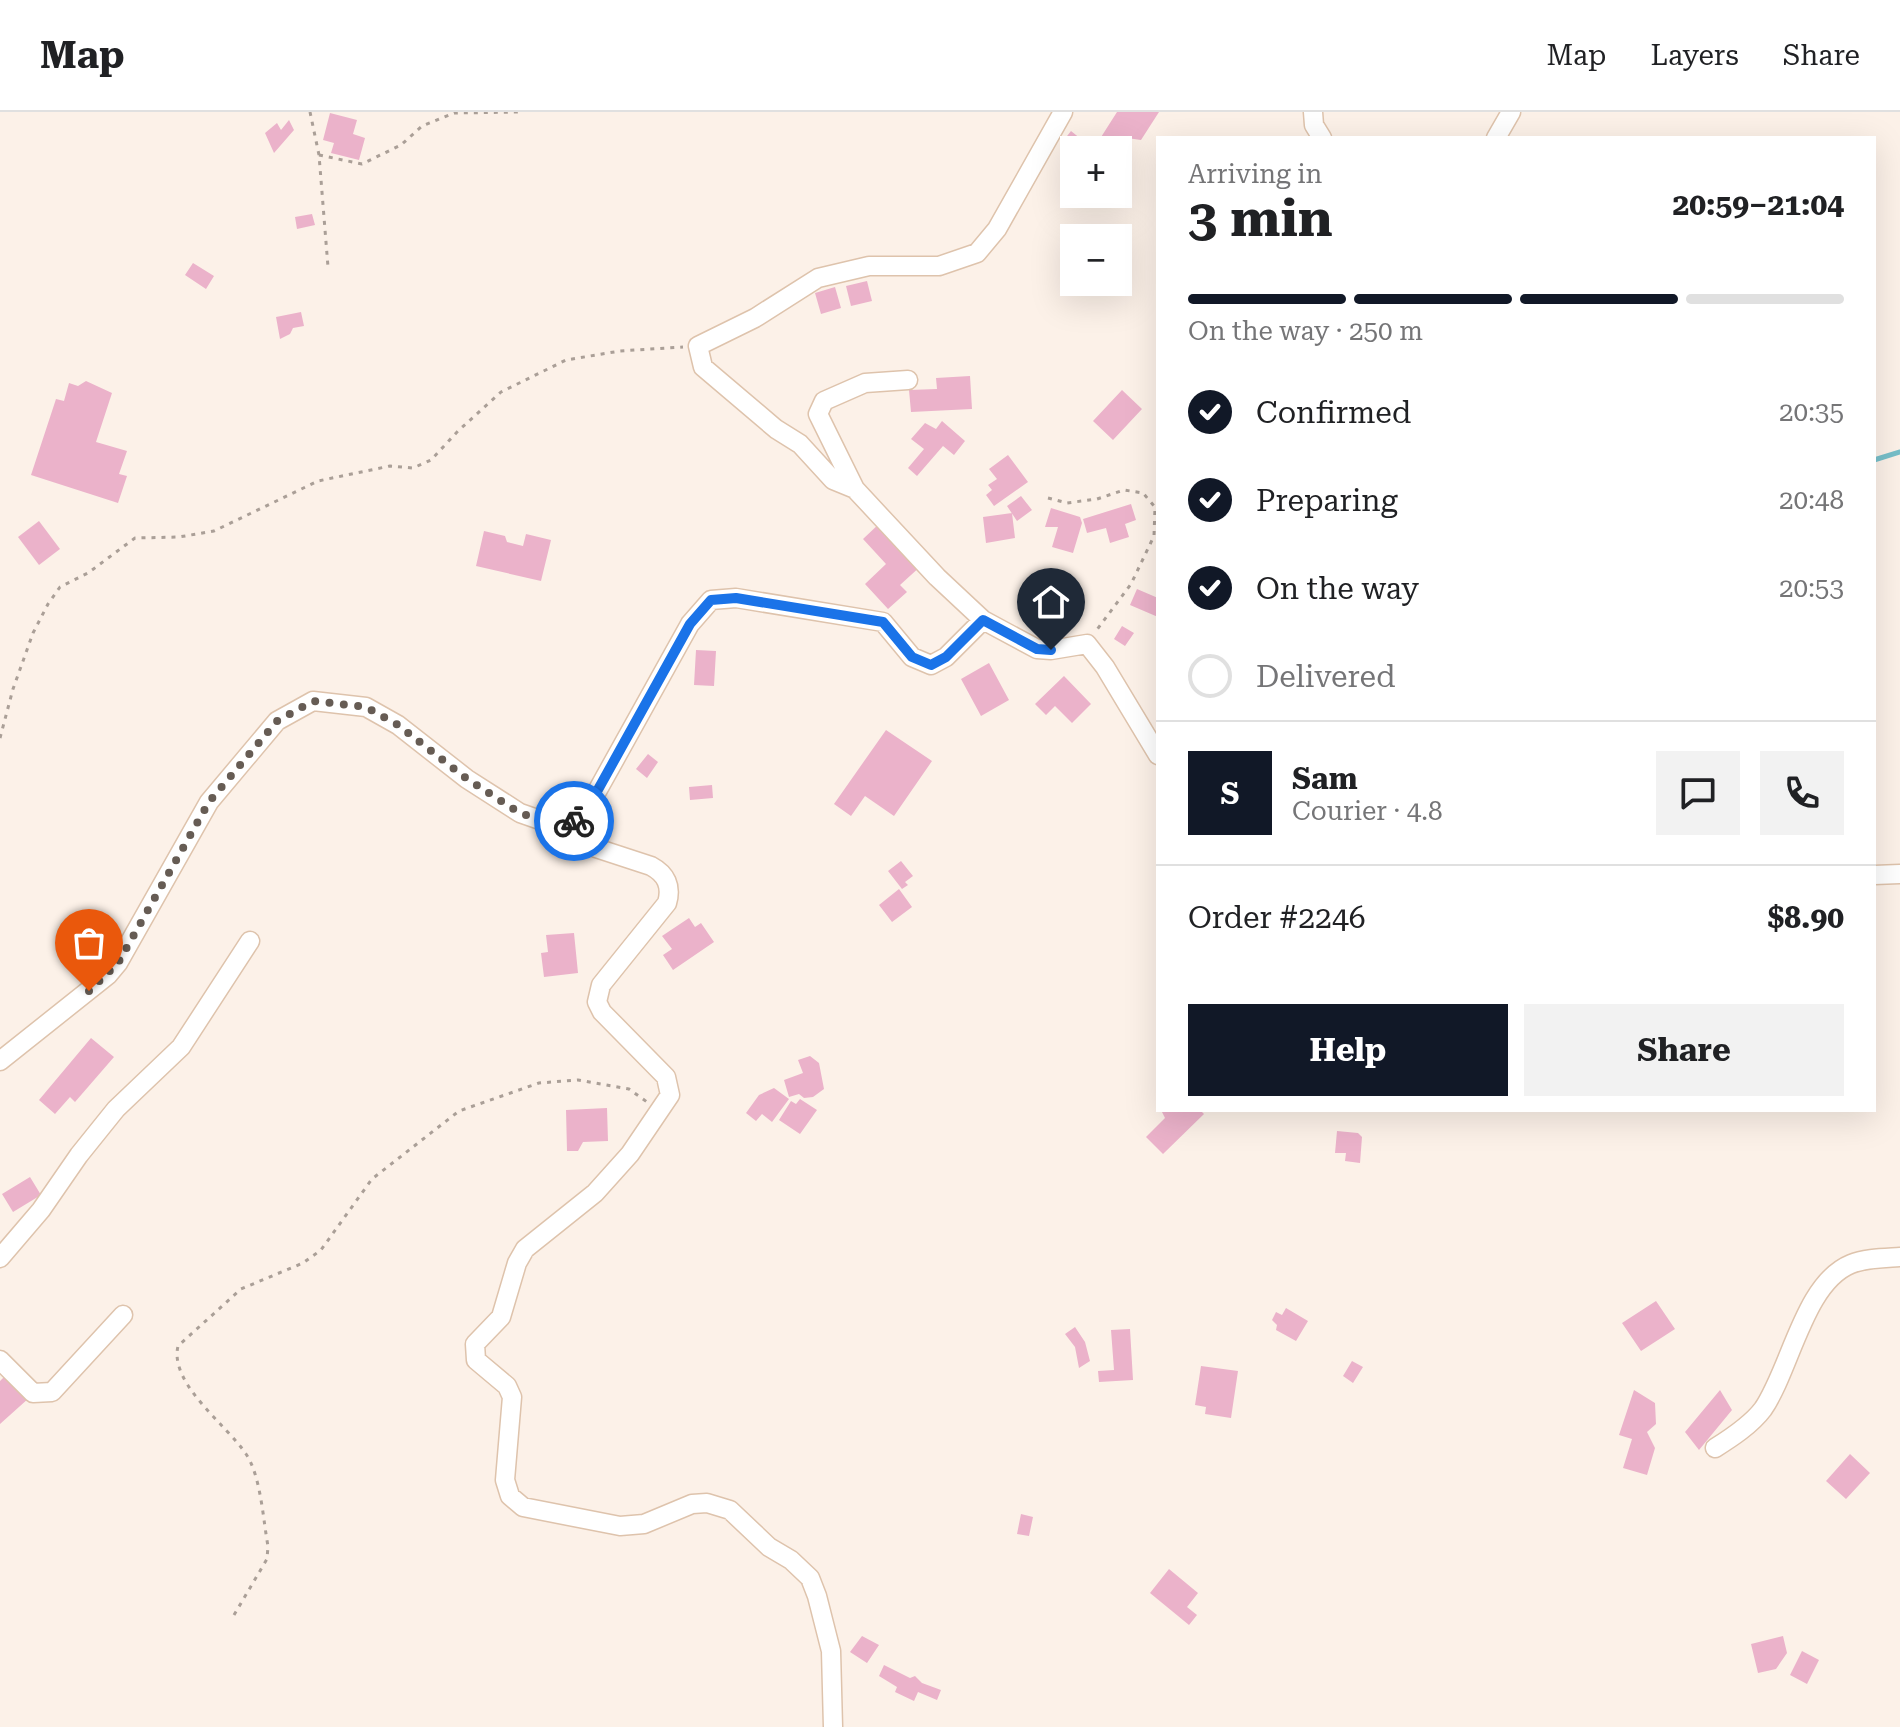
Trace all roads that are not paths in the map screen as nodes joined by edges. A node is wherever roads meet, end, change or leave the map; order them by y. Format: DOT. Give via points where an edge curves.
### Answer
graph roads {
  1 [pos="1063,112"];
  2 [pos="1313,112"];
  3 [pos="1511,112"];
  4 [pos="1321,136"];
  5 [pos="1497,136"];
  6 [pos="908,380"];
  7 [pos="855,489"];
  8 [pos="983,620"];
  9 [pos="1156,752"];
  10 [pos="563,828"];
  11 [pos="1900,874"];
  12 [pos="1876,875"];
  13 [pos="250,941"];
  14 [pos="0,1061"];
  15 [pos="1900,1257"];
  16 [pos="0,1258"];
  17 [pos="123,1315"];
  18 [pos="0,1360"];
  19 [pos="1715,1448"];
  20 [pos="833,1727"];
  1 -- 7 [label="street" via="997,229 977,253 939,266 869,266 818,278 698,346 703,367 727,390 800,444 833,480"];
  2 -- 4 [label="street"];
  3 -- 5 [label="street"];
  6 -- 7 [label="street" via="865,383 824,401 818,414"];
  7 -- 8 [label="street"];
  8 -- 9 [label="street" via="1037,649 1087,644"];
  8 -- 10 [label="street" via="931,665 912,657 883,622 736,598 711,600 690,624 585,813"];
  10 -- 14 [label="street" via="520,813 366,707 313,701 277,721 209,802 108,975"];
  10 -- 20 [label="street" via="596,848 651,866 668,882 667,903 598,994 602,1012 666,1077 670,1095 630,1154 595,1193 525,1249 501,1317 475,1344 479,1363 507,1386 512,1397 506,1489 523,1507 620,1526 644,1524 692,1504 730,1510 810,1578 831,1651"];
  11 -- 12 [label="street"];
  13 -- 16 [label="street" via="181,1047 116,1109"];
  15 -- 19 [label="street" via="1853,1262 1832,1273 1817,1291 1762,1411"];
  17 -- 18 [label="street" via="52,1392 33,1393"];
}
